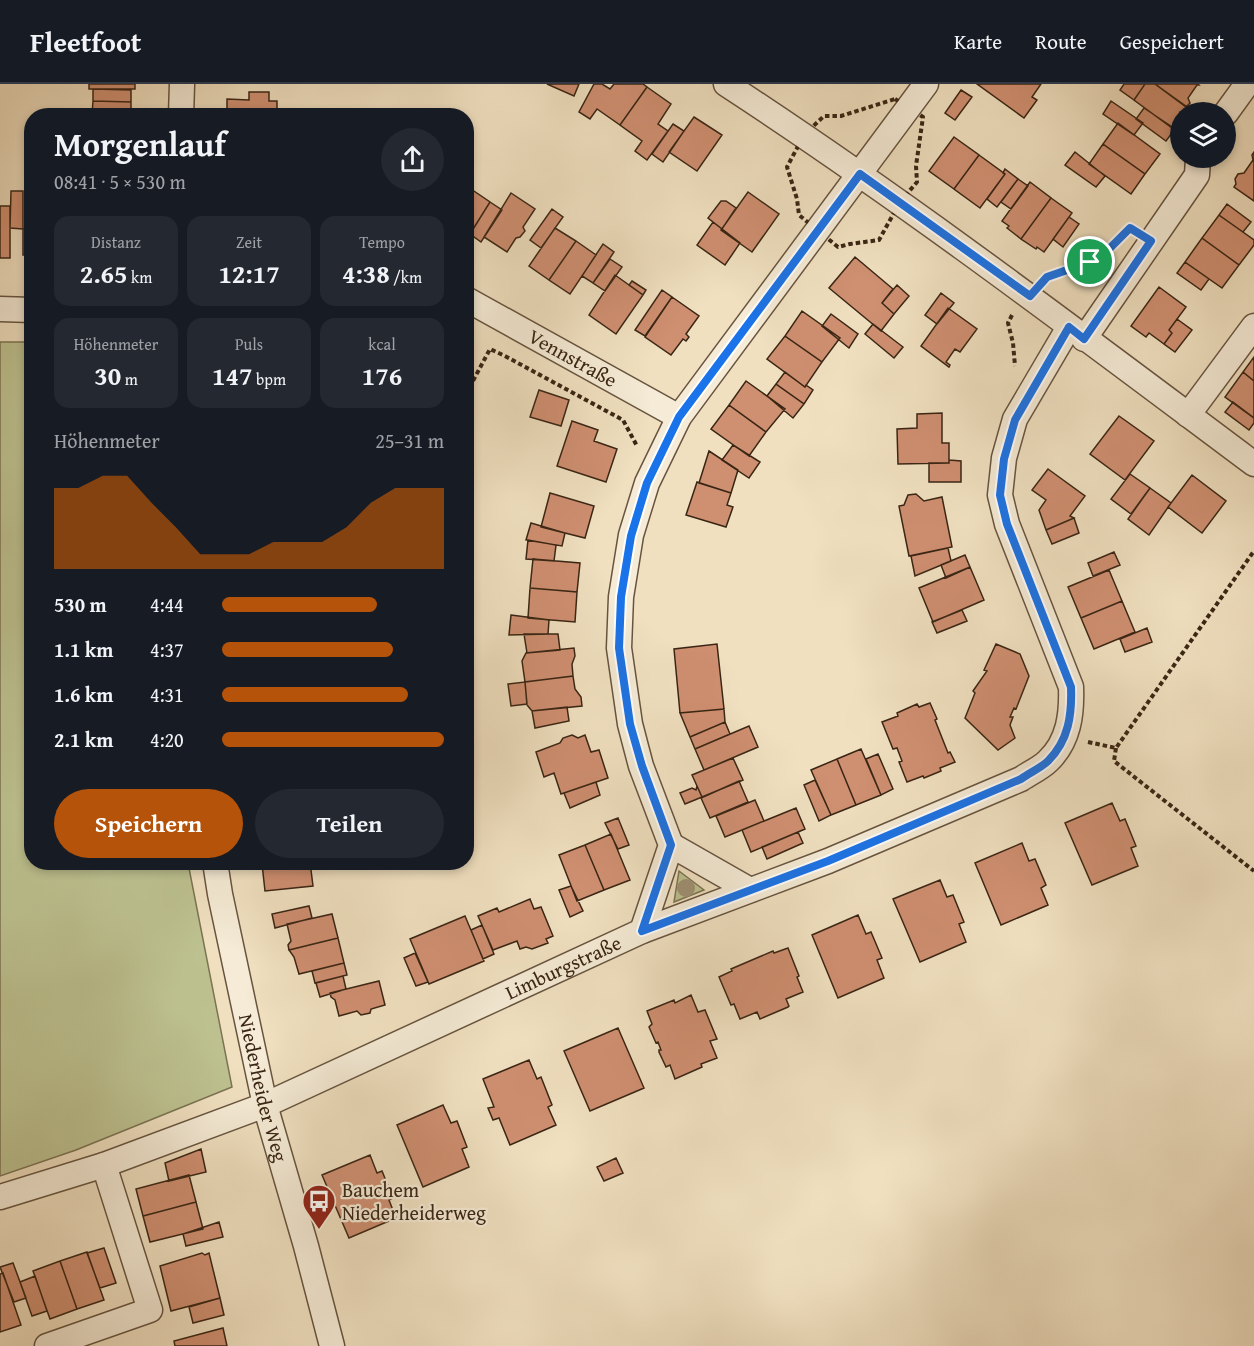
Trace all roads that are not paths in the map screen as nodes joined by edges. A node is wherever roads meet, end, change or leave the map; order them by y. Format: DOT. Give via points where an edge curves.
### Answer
graph roads {
  1 [pos="182,84"];
  2 [pos="726,84"];
  3 [pos="926,84"];
  4 [pos="181,108"];
  5 [pos="1197,168"];
  6 [pos="860,174"];
  7 [pos="474,303"];
  8 [pos="0,309"];
  9 [pos="24,310"];
  10 [pos="1254,326"];
  11 [pos="1077,333"];
  12 [pos="1188,415"];
  13 [pos="679,417"];
  14 [pos="1254,464"];
  15 [pos="671,845"];
  16 [pos="216,870"];
  17 [pos="750,890"];
  18 [pos="642,931"];
  19 [pos="266,1105"];
  20 [pos="104,1165"];
  21 [pos="0,1197"];
  22 [pos="47,1346"];
  23 [pos="332,1346"];
  1 -- 4 [label="street"];
  2 -- 6 [label="street"];
  3 -- 6 [label="street"];
  5 -- 11 [label="street" via="1197,175 1151,241"];
  6 -- 11 [label="street"];
  6 -- 13 [label="street"];
  7 -- 13 [label="street, Vennstraße"];
  8 -- 9 [label="street"];
  10 -- 12 [label="street"];
  11 -- 12 [label="street"];
  11 -- 17 [label="street, Limburgstraße" via="1034,387 1015,420 1004,459 1000,495 1007,524 1071,687 1069,725 1061,742 1047,762 1021,779"];
  12 -- 14 [label="street"];
  13 -- 15 [label="street" via="647,483 631,536 621,597 619,648 633,735"];
  15 -- 17 [label="street"];
  15 -- 18 [label="street"];
  16 -- 19 [label="street, Niederheider Weg"];
  17 -- 18 [label="street, Limburgstraße"];
  18 -- 19 [label="street, Limburgstraße"];
  19 -- 20 [label="street, Limburgstraße"];
  19 -- 23 [label="street, Niederheider Weg"];
  20 -- 21 [label="street, Limburgstraße"];
  20 -- 22 [label="street" via="150,1310"];
}
